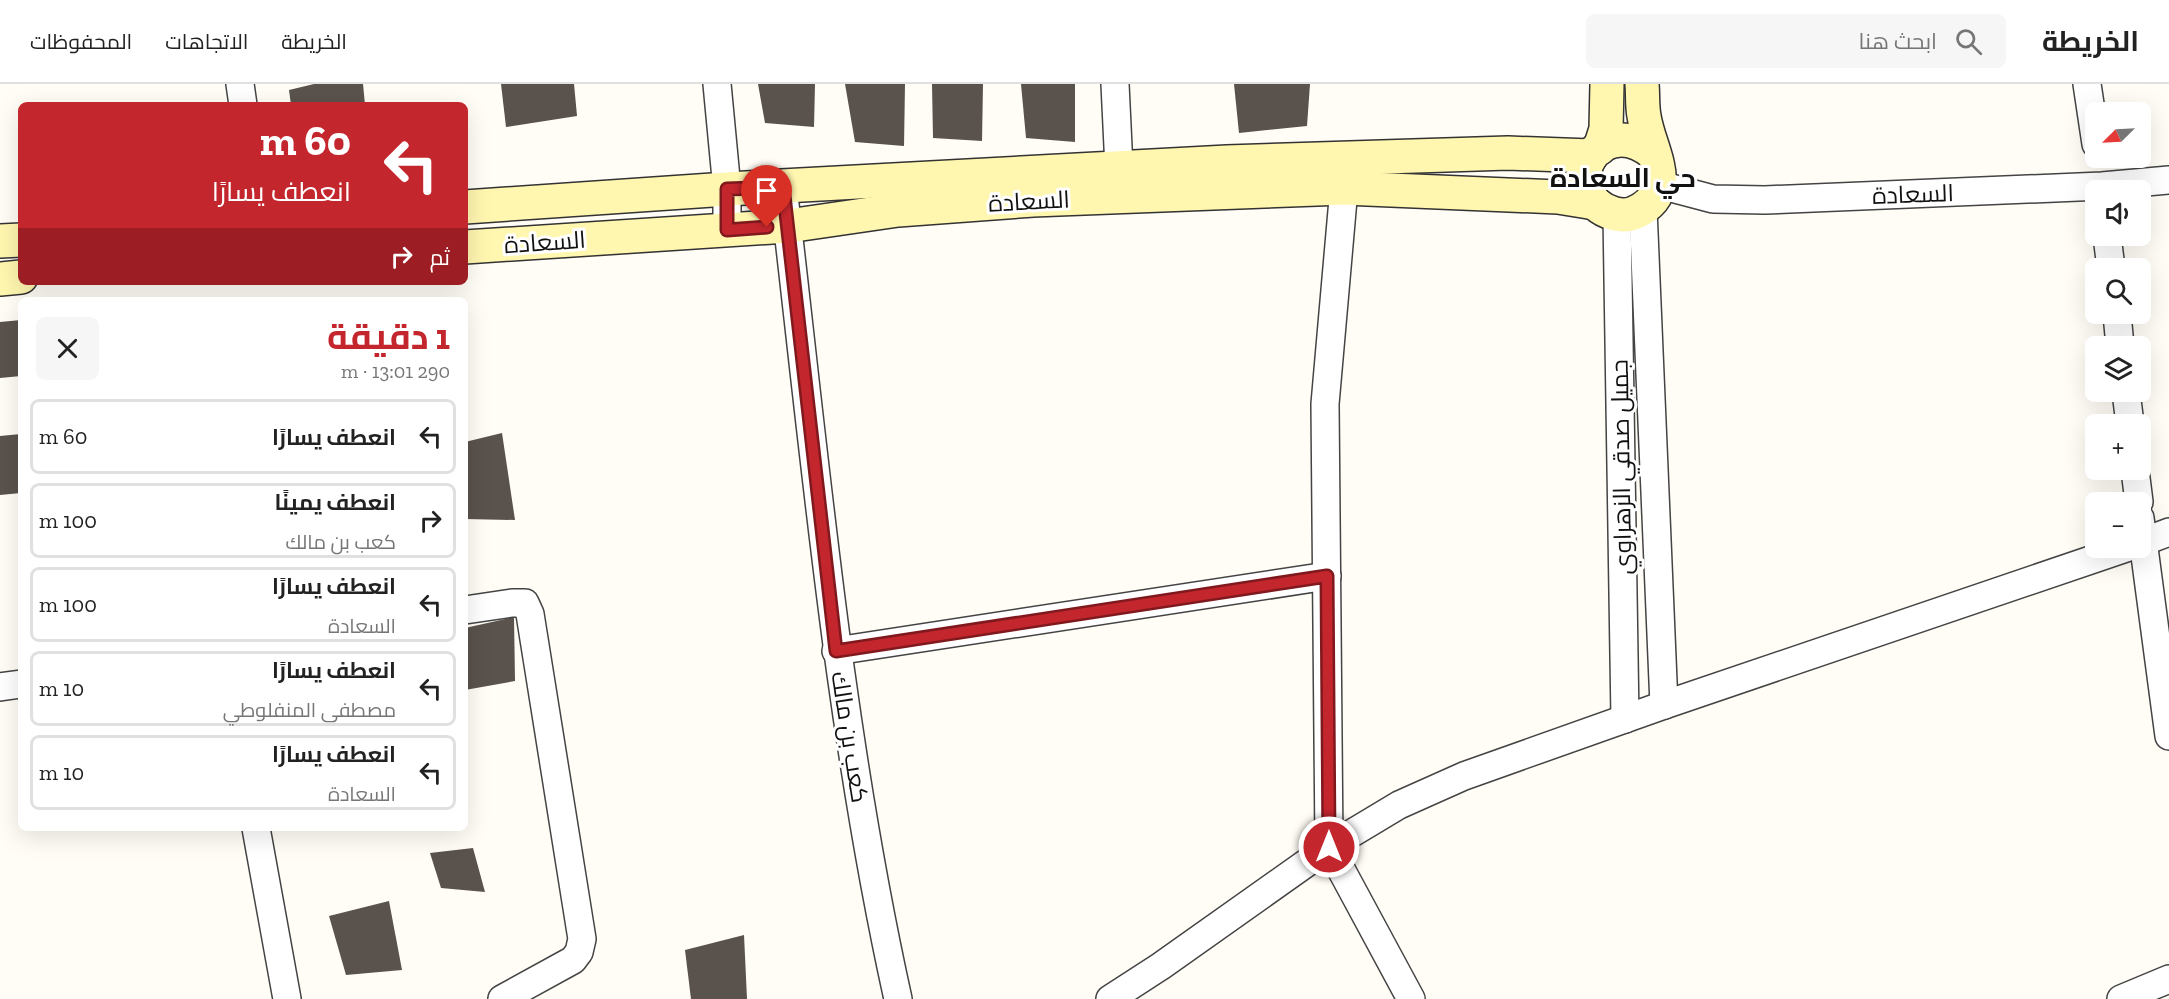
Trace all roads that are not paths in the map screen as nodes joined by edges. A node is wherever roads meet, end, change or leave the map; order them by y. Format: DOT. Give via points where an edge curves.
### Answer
graph roads {
  1 [pos="240,84"];
  2 [pos="717,84"];
  3 [pos="1115,84"];
  4 [pos="1608,84"];
  5 [pos="1642,84"];
  6 [pos="2087,84"];
  7 [pos="243,102"];
  8 [pos="2090,102"];
  9 [pos="1595,152"];
  10 [pos="1119,168"];
  11 [pos="2169,180"];
  12 [pos="2151,182"];
  13 [pos="783,187"];
  14 [pos="1344,188"];
  15 [pos="727,189"];
  16 [pos="2085,189"];
  17 [pos="1633,193"];
  18 [pos="468,207"];
  19 [pos="788,226"];
  20 [pos="727,230"];
  21 [pos="18,240"];
  22 [pos="0,242"];
  23 [pos="468,247"];
  24 [pos="18,277"];
  25 [pos="0,279"];
  26 [pos="2169,532"];
  27 [pos="2151,535"];
  28 [pos="2085,556"];
  29 [pos="2141,558"];
  30 [pos="1327,576"];
  31 [pos="468,610"];
  32 [pos="836,651"];
  33 [pos="18,684"];
  34 [pos="0,687"];
  35 [pos="1664,705"];
  36 [pos="1625,719"];
  37 [pos="2169,736"];
  38 [pos="257,831"];
  39 [pos="1329,847"];
  40 [pos="2169,979"];
  41 [pos="287,999"];
  42 [pos="502,999"];
  43 [pos="898,999"];
  44 [pos="1110,999"];
  45 [pos="1411,999"];
  46 [pos="2121,999"];
  1 -- 7 [label="street"];
  2 -- 15 [label="street"];
  3 -- 10 [label="street"];
  4 -- 9 [label="street" via="1606,129"];
  5 -- 17 [label="street, جميل صدقي الزهراوي" via="1644,117"];
  6 -- 8 [label="street"];
  9 -- 10 [label="street, السعادة"];
  9 -- 17 [label="street" via="1586,168 1588,192"];
  9 -- 17 [label="street, السعادة" via="1611,141 1634,141"];
  10 -- 13 [label="street, السعادة"];
  11 -- 12 [label="street, السعادة"];
  13 -- 15 [label="street, السعادة"];
  13 -- 19 [label="street, كعب بن مالك"];
  14 -- 17 [label="street, السعادة" via="1558,197"];
  14 -- 19 [label="street, السعادة" via="1033,200 898,210"];
  14 -- 30 [label="street" via="1325,404"];
  15 -- 18 [label="street, السعادة"];
  15 -- 20 [label="street"];
  16 -- 17 [label="street, السعادة" via="1765,200"];
  17 -- 35 [label="street, جميل صدقي الزهراوي"];
  17 -- 36 [label="street, جميل صدقي الزهراوي"];
  19 -- 20 [label="street, السعادة"];
  19 -- 32 [label="street, كعب بن مالك"];
  20 -- 23 [label="street, السعادة"];
  21 -- 22 [label="street"];
  24 -- 25 [label="street"];
  26 -- 27 [label="street"];
  28 -- 35 [label="street"];
  29 -- 37 [label="street"];
  30 -- 32 [label="street"];
  30 -- 39 [label="street"];
  31 -- 42 [label="street" via="525,603 530,614 582,939 573,960"];
  32 -- 43 [label="street, كعب بن مالك" via="881,922"];
  33 -- 34 [label="street"];
  35 -- 36 [label="street"];
  36 -- 39 [label="street" via="1464,776 1399,806"];
  38 -- 41 [label="street"];
  39 -- 44 [label="street"];
  39 -- 45 [label="street"];
  40 -- 46 [label="street"];
}
